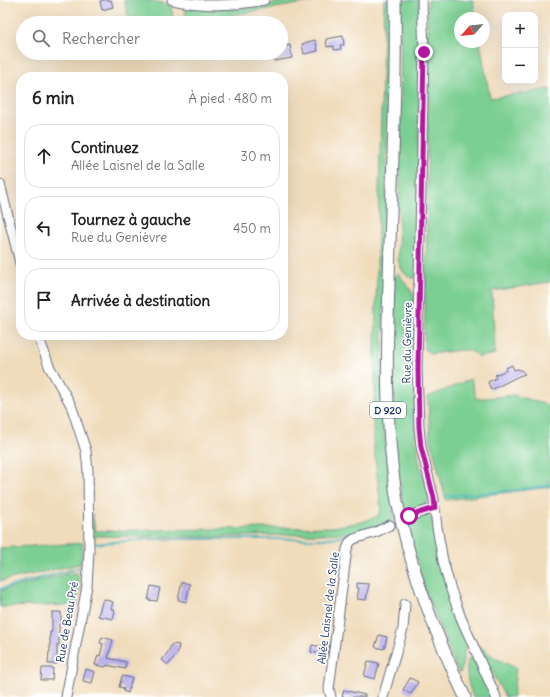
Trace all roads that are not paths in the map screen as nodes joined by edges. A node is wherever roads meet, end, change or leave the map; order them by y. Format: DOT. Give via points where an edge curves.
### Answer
graph roads {
  1 [pos="172,0"];
  2 [pos="264,0"];
  3 [pos="395,0"];
  4 [pos="422,0"];
  5 [pos="0,184"];
  6 [pos="16,247"];
  7 [pos="40,340"];
  8 [pos="435,508"];
  9 [pos="409,516"];
  10 [pos="390,525"];
  11 [pos="405,604"];
  12 [pos="66,697"];
  13 [pos="331,697"];
  14 [pos="383,697"];
  15 [pos="465,697"];
  16 [pos="496,697"];
  1 -- 2 [label="street" via="218,5"];
  3 -- 15 [label="main road, D 920" via="387,343 389,431 395,490 418,584 432,623"];
  4 -- 8 [label="street, Rue du Genièvre" via="419,427"];
  5 -- 6 [label="street"];
  7 -- 12 [label="street, Rue de Beau Pré" via="49,366 71,405 86,451 88,471 90,551 87,586"];
  8 -- 9 [label="street"];
  8 -- 16 [label="street, Rue du Genièvre" via="443,561 450,586"];
  10 -- 13 [label="street, Allée Laisnel de la Salle" via="354,539 347,549 329,689"];
  11 -- 14 [label="street" via="403,628"];
}
